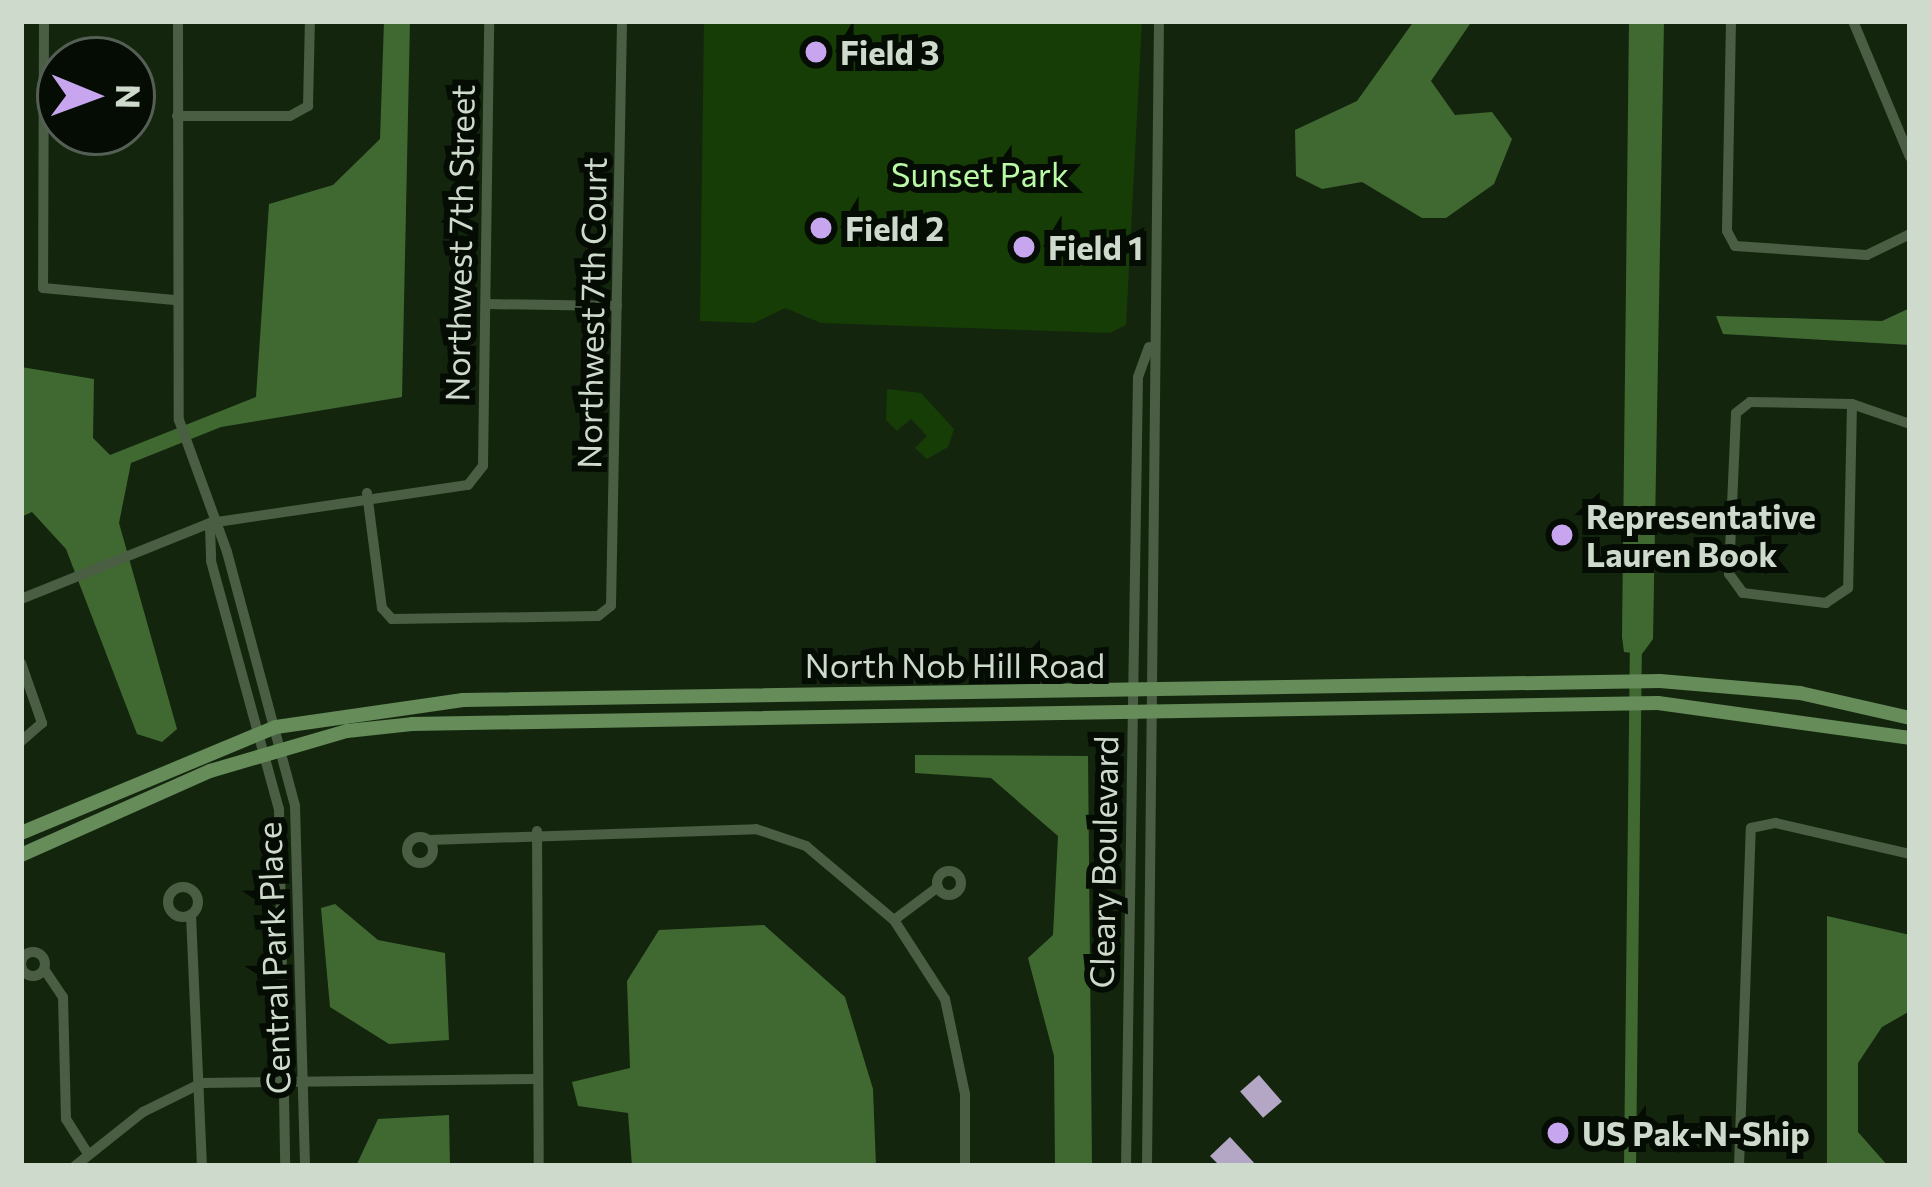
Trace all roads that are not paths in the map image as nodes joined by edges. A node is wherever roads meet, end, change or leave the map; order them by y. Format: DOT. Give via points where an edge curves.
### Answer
graph roads {
  1 [pos="44,21"];
  2 [pos="178,21"];
  3 [pos="310,21"];
  4 [pos="489,21"];
  5 [pos="622,21"];
  6 [pos="1159,21"];
  7 [pos="1731,21"];
  8 [pos="1852,21"];
  9 [pos="177,116"];
  10 [pos="1910,157"];
  11 [pos="1910,234"];
  12 [pos="174,299"];
  13 [pos="486,304"];
  14 [pos="617,306"];
  15 [pos="1150,344"];
  16 [pos="1852,404"];
  17 [pos="1910,424"];
  18 [pos="367,493"];
  19 [pos="210,524"];
  20 [pos="21,599"];
  21 [pos="21,663"];
  22 [pos="1134,690"];
  23 [pos="1154,690"];
  24 [pos="1133,712"];
  25 [pos="1154,712"];
  26 [pos="1910,718"];
  27 [pos="276,727"];
  28 [pos="258,732"];
  29 [pos="1910,738"];
  30 [pos="21,741"];
  31 [pos="282,749"];
  32 [pos="264,754"];
  33 [pos="537,831"];
  34 [pos="21,832"];
  35 [pos="429,840"];
  36 [pos="1910,854"];
  37 [pos="21,855"];
  38 [pos="938,887"];
  39 [pos="191,914"];
  40 [pos="894,920"];
  41 [pos="44,969"];
  42 [pos="536,1079"];
  43 [pos="283,1082"];
  44 [pos="304,1082"];
  45 [pos="202,1083"];
  46 [pos="88,1154"];
  47 [pos="75,1166"];
  48 [pos="202,1166"];
  49 [pos="285,1166"];
  50 [pos="305,1166"];
  51 [pos="539,1166"];
  52 [pos="965,1166"];
  53 [pos="1126,1166"];
  54 [pos="1148,1166"];
  55 [pos="1739,1166"];
  1 -- 12 [label="street" via="43,288 66,297"];
  2 -- 9 [label="street"];
  3 -- 9 [label="street" via="308,106 290,116"];
  4 -- 13 [label="street, Northwest 7th Street"];
  5 -- 14 [label="street, Northwest 7th Court"];
  6 -- 15 [label="street, Cleary Boulevard"];
  7 -- 11 [label="street" via="1727,231 1735,246 1867,255"];
  8 -- 10 [label="street"];
  9 -- 12 [label="street"];
  12 -- 19 [label="street" via="179,420"];
  13 -- 14 [label="street"];
  13 -- 18 [label="street, Northwest 7th Street" via="483,466 468,484"];
  14 -- 18 [label="street, Northwest 7th Court" via="611,606 598,616 392,619 382,608"];
  15 -- 22 [label="street, Cleary Boulevard" via="1138,377"];
  15 -- 23 [label="street, Cleary Boulevard"];
  16 -- 16 [label="street" via="1750,402 1736,412 1735,586 1840,601 1848,588"];
  16 -- 17 [label="street"];
  18 -- 19 [label="street"];
  19 -- 20 [label="street"];
  19 -- 27 [label="street, Central Park Place" via="227,552"];
  19 -- 28 [label="street, Central Park Place" via="211,561"];
  21 -- 30 [label="street" via="42,723"];
  22 -- 23 [label="main road, North Nob Hill Road"];
  22 -- 24 [label="street, Cleary Boulevard"];
  22 -- 27 [label="main road, North Nob Hill Road" via="463,700"];
  23 -- 25 [label="street, Cleary Boulevard"];
  23 -- 26 [label="main road, North Nob Hill Road" via="1660,681 1800,693"];
  24 -- 25 [label="main road, North Nob Hill Road"];
  24 -- 31 [label="main road, North Nob Hill Road" via="412,724"];
  24 -- 53 [label="street, Cleary Boulevard"];
  25 -- 29 [label="main road, North Nob Hill Road" via="1658,703"];
  25 -- 54 [label="street, Cleary Boulevard"];
  27 -- 28 [label="main road, North Nob Hill Road"];
  27 -- 31 [label="street, Central Park Place"];
  28 -- 32 [label="street, Central Park Place"];
  28 -- 34 [label="main road, North Nob Hill Road"];
  31 -- 32 [label="main road, North Nob Hill Road"];
  31 -- 44 [label="street, Central Park Place" via="296,806"];
  32 -- 37 [label="main road, North Nob Hill Road"];
  32 -- 43 [label="street, Central Park Place" via="279,809"];
  33 -- 35 [label="street"];
  33 -- 40 [label="street" via="782,834"];
  33 -- 42 [label="street"];
  36 -- 55 [label="street" via="1775,823 1751,828"];
  38 -- 40 [label="street"];
  39 -- 45 [label="street"];
  40 -- 52 [label="street" via="945,999 958,1042"];
  41 -- 46 [label="street" via="63,997 66,1119"];
  42 -- 44 [label="street"];
  42 -- 51 [label="street"];
  43 -- 44 [label="street"];
  43 -- 45 [label="street"];
  43 -- 49 [label="street, Central Park Place"];
  44 -- 50 [label="street, Central Park Place"];
  45 -- 46 [label="street" via="177,1090"];
  45 -- 48 [label="street"];
  46 -- 47 [label="street"];
}
